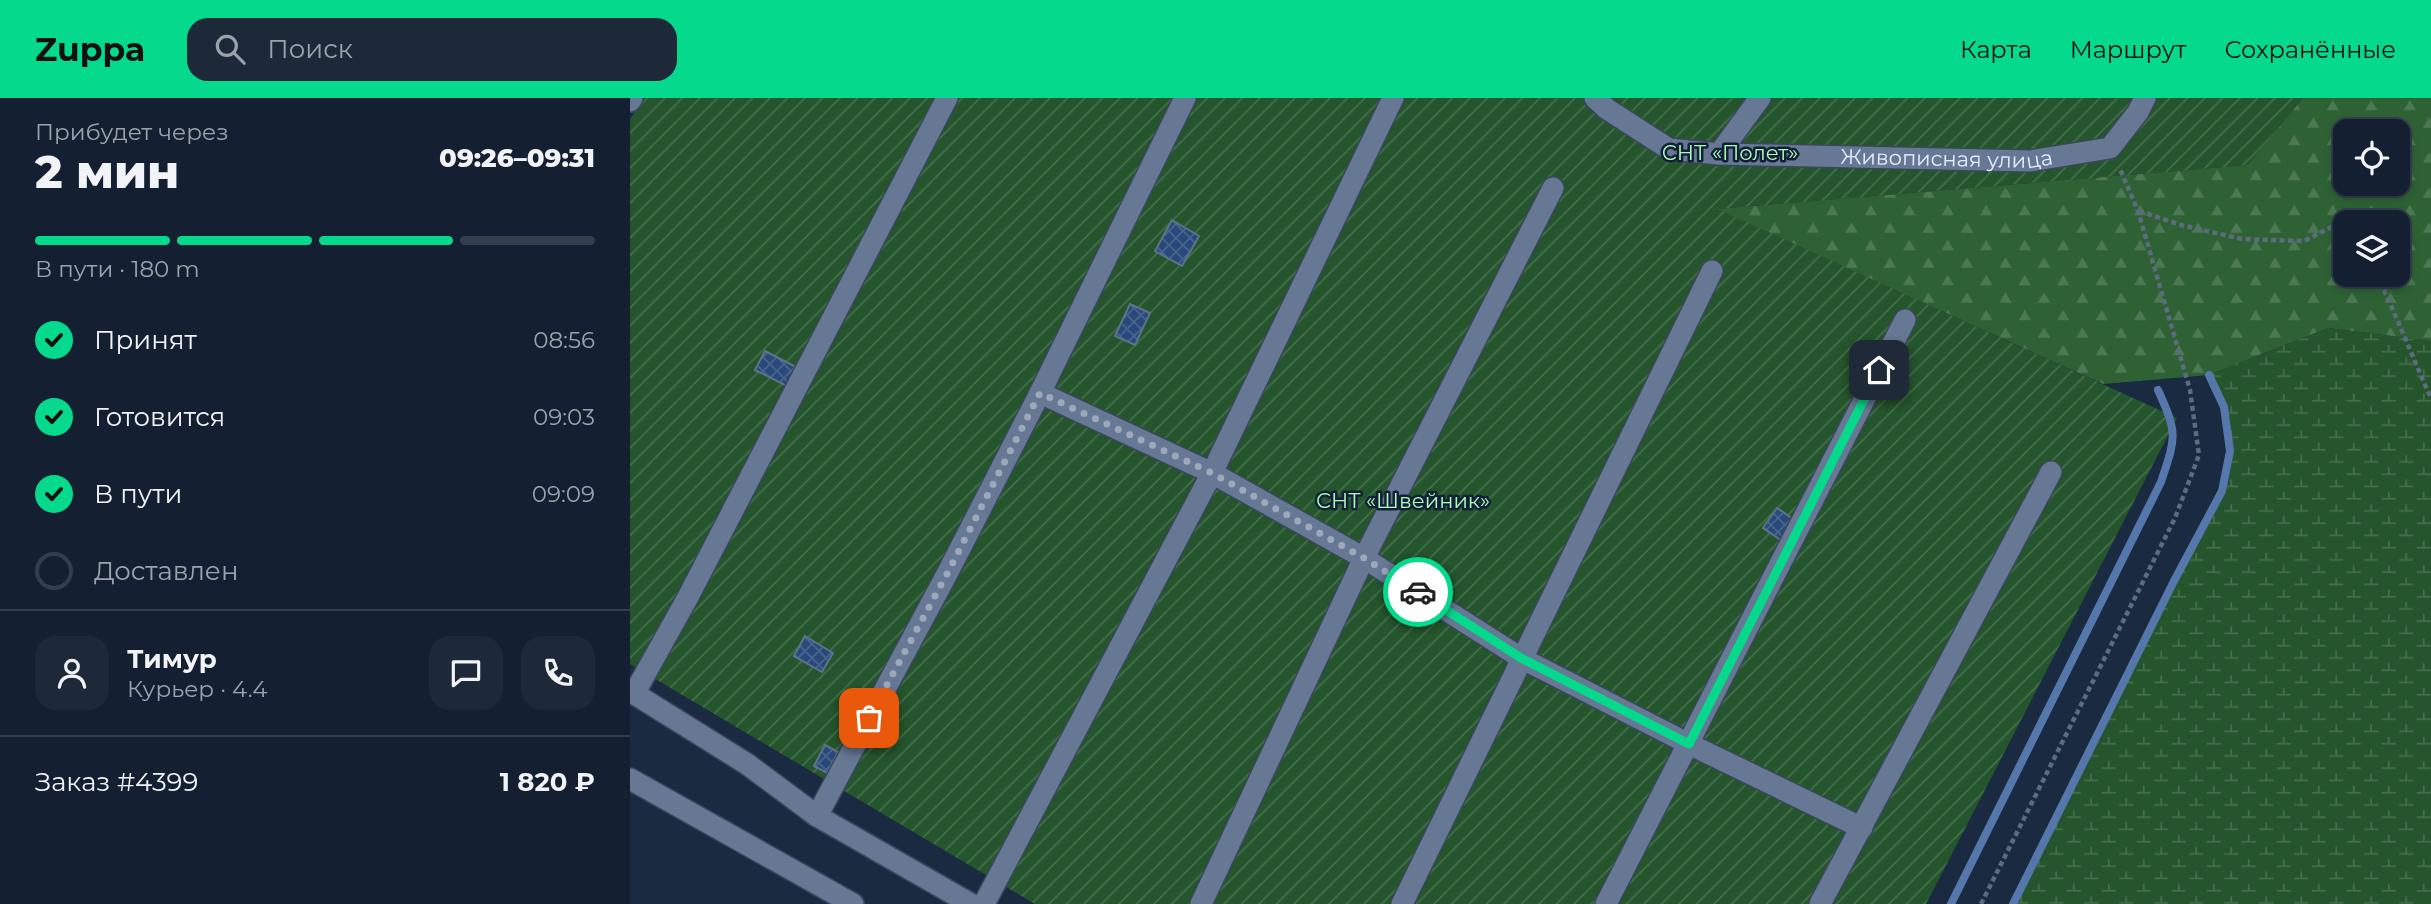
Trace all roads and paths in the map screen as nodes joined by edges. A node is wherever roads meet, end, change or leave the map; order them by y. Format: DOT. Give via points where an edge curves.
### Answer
graph roads {
  1 [pos="947,98"];
  2 [pos="1185,98"];
  3 [pos="1393,98"];
  4 [pos="1595,98"];
  5 [pos="1760,98"];
  6 [pos="2145,98"];
  7 [pos="2110,148"];
  8 [pos="1719,154"];
  9 [pos="1553,188"];
  10 [pos="2138,211"];
  11 [pos="2333,226"];
  12 [pos="1712,271"];
  13 [pos="2383,287"];
  14 [pos="1905,320"];
  15 [pos="1040,393"];
  16 [pos="2431,398"];
  17 [pos="2051,472"];
  18 [pos="1212,473"];
  19 [pos="1364,558"];
  20 [pos="1521,658"];
  21 [pos="632,692"];
  22 [pos="1689,744"];
  23 [pos="630,779"];
  24 [pos="817,816"];
  25 [pos="1862,828"];
  26 [pos="853,904"];
  27 [pos="971,904"];
  28 [pos="985,904"];
  29 [pos="1201,904"];
  30 [pos="1402,904"];
  31 [pos="1606,904"];
  32 [pos="1820,904"];
  33 [pos="1981,904"];
  1 -- 21 [label="street" via="688,597"];
  2 -- 15 [label="street"];
  3 -- 18 [label="street"];
  4 -- 8 [label="street, Живописная улица" via="1669,149"];
  5 -- 8 [label="street"];
  6 -- 7 [label="street"];
  7 -- 8 [label="street, Живописная улица" via="2030,161"];
  7 -- 10 [label="path"];
  9 -- 19 [label="street"];
  10 -- 11 [label="path" via="2242,239 2304,240"];
  10 -- 33 [label="path" via="2190,390 2199,455 2175,518"];
  12 -- 20 [label="street"];
  13 -- 16 [label="path"];
  14 -- 22 [label="street"];
  15 -- 18 [label="street"];
  15 -- 24 [label="street"];
  17 -- 25 [label="street"];
  18 -- 19 [label="street"];
  18 -- 28 [label="street"];
  19 -- 20 [label="street"];
  19 -- 29 [label="street"];
  20 -- 22 [label="street"];
  20 -- 30 [label="street"];
  21 -- 24 [label="street" via="747,764"];
  22 -- 25 [label="street"];
  22 -- 31 [label="street"];
  23 -- 26 [label="street"];
  24 -- 27 [label="street"];
  25 -- 32 [label="street"];
}
